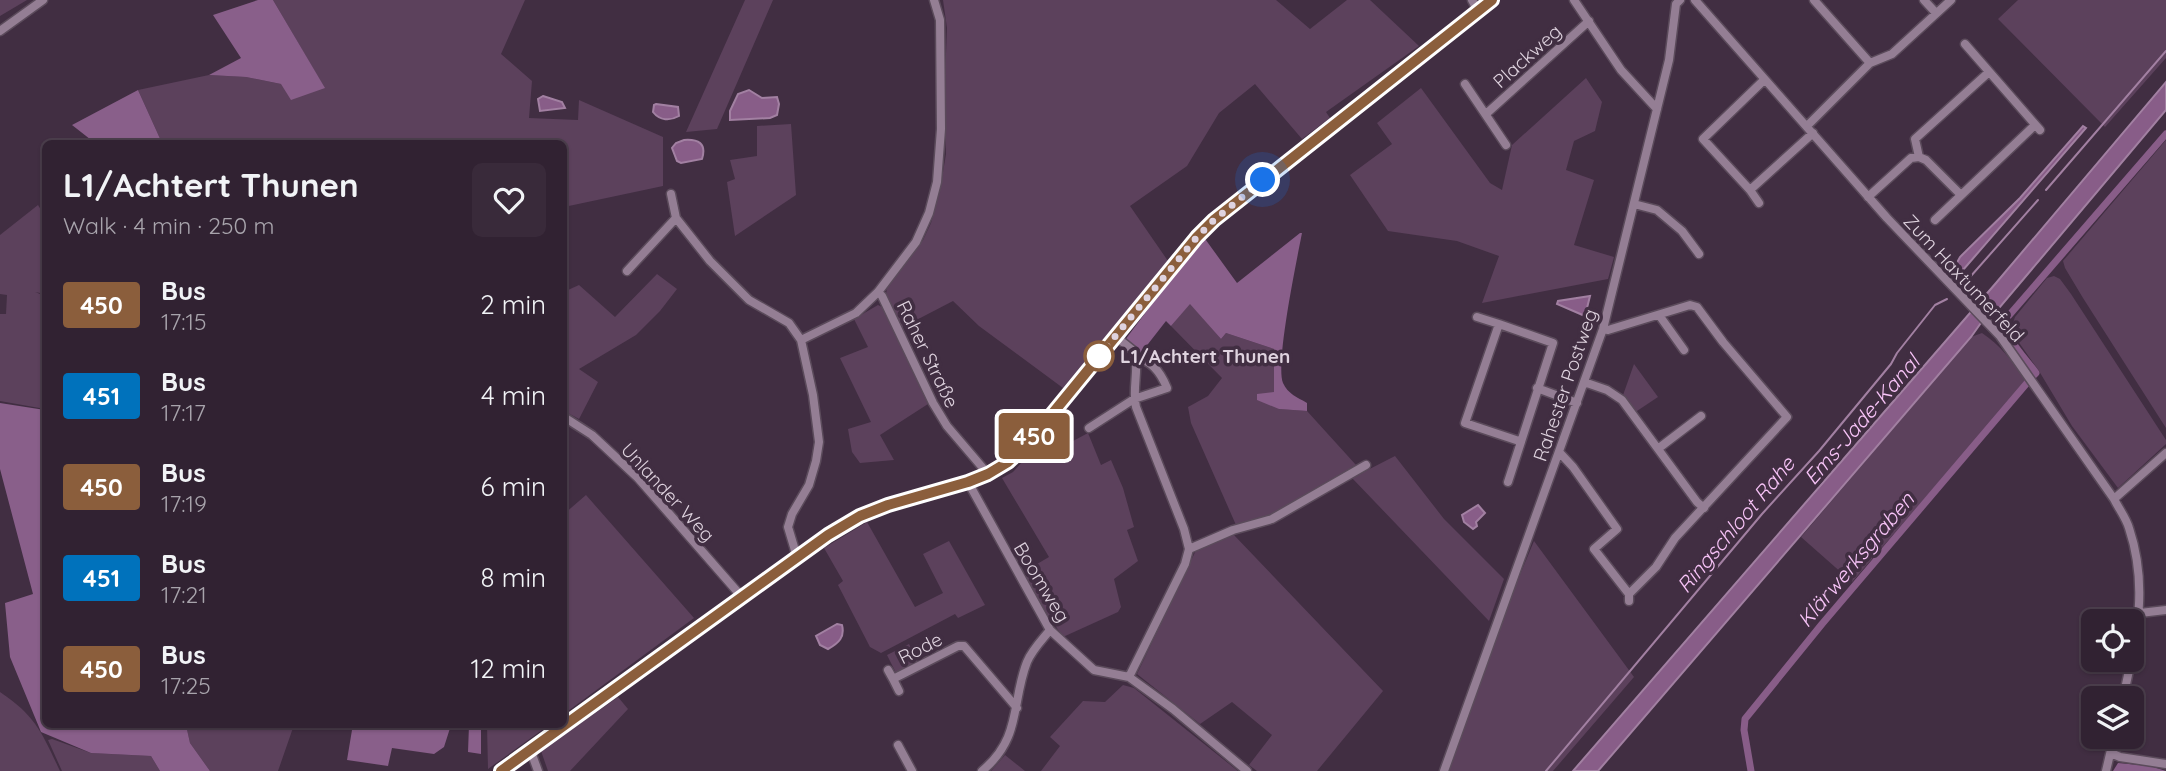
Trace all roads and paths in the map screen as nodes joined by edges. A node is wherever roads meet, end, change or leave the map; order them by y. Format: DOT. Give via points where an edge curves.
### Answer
graph roads {
  1 [pos="43,0"];
  2 [pos="933,0"];
  3 [pos="1472,0"];
  4 [pos="1492,0"];
  5 [pos="1574,0"];
  6 [pos="1680,0"];
  7 [pos="1695,0"];
  8 [pos="1814,0"];
  9 [pos="1924,0"];
  10 [pos="1951,0"];
  11 [pos="1478,11"];
  12 [pos="1936,13"];
  13 [pos="1589,21"];
  14 [pos="0,31"];
  15 [pos="1965,44"];
  16 [pos="1870,63"];
  17 [pos="1990,72"];
  18 [pos="1765,79"];
  19 [pos="1465,84"];
  20 [pos="1657,109"];
  21 [pos="1486,114"];
  22 [pos="1810,129"];
  23 [pos="1506,145"];
  24 [pos="1919,157"];
  25 [pos="1750,191"];
  26 [pos="671,194"];
  27 [pos="1961,195"];
  28 [pos="1868,197"];
  29 [pos="1759,203"];
  30 [pos="1634,204"];
  31 [pos="676,218"];
  32 [pos="1935,220"];
  33 [pos="1699,254"];
  34 [pos="627,271"];
  35 [pos="878,292"];
  36 [pos="1659,314"];
  37 [pos="1477,317"];
  38 [pos="1499,324"];
  39 [pos="1603,329"];
  40 [pos="1115,336"];
  41 [pos="801,340"];
  42 [pos="1684,350"];
  43 [pos="1136,358"];
  44 [pos="1584,382"];
  45 [pos="1537,388"];
  46 [pos="1134,399"];
  47 [pos="1577,402"];
  48 [pos="1701,416"];
  49 [pos="567,419"];
  50 [pos="1089,428"];
  51 [pos="1519,442"];
  52 [pos="1658,448"];
  53 [pos="1560,453"];
  54 [pos="2166,453"];
  55 [pos="1366,465"];
  56 [pos="988,474"];
  57 [pos="968,482"];
  58 [pos="1508,482"];
  59 [pos="2114,499"];
  60 [pos="1704,508"];
  61 [pos="1189,549"];
  62 [pos="797,557"];
  63 [pos="742,597"];
  64 [pos="2140,609"];
  65 [pos="2166,610"];
  66 [pos="2144,613"];
  67 [pos="1050,630"];
  68 [pos="888,670"];
  69 [pos="1129,677"];
  70 [pos="893,679"];
  71 [pos="899,691"];
  72 [pos="1017,708"];
  73 [pos="567,722"];
  74 [pos="559,728"];
  75 [pos="898,745"];
  76 [pos="530,749"];
  77 [pos="2112,749"];
  78 [pos="2111,753"];
  79 [pos="2166,764"];
  80 [pos="501,771"];
  81 [pos="538,771"];
  82 [pos="912,771"];
  83 [pos="982,771"];
  84 [pos="1247,771"];
  85 [pos="1444,771"];
  86 [pos="2106,771"];
  1 -- 14 [label="street"];
  2 -- 35 [label="street, Raher Straße" via="940,20 937,182 916,242"];
  3 -- 11 [label="street"];
  4 -- 11 [label="main road"];
  5 -- 13 [label="street"];
  6 -- 20 [label="street, Rahester Postweg"];
  7 -- 18 [label="street, Zum Haxtumerfeld"];
  8 -- 16 [label="street"];
  9 -- 12 [label="street"];
  10 -- 12 [label="street"];
  11 -- 40 [label="main road" via="1214,220"];
  12 -- 16 [label="street" via="1892,54"];
  13 -- 20 [label="street" via="1621,69"];
  13 -- 21 [label="street, Plackweg"];
  15 -- 17 [label="street"];
  16 -- 22 [label="street"];
  17 -- 24 [label="street" via="1915,139"];
  17 -- 27 [label="street" via="2038,127"];
  18 -- 22 [label="street, Zum Haxtumerfeld"];
  18 -- 25 [label="street" via="1703,139"];
  19 -- 21 [label="street, Plackweg"];
  20 -- 30 [label="street, Rahester Postweg"];
  21 -- 23 [label="street, Plackweg"];
  22 -- 25 [label="street"];
  22 -- 28 [label="street, Zum Haxtumerfeld"];
  24 -- 27 [label="street"];
  24 -- 28 [label="street" via="1911,158"];
  25 -- 29 [label="street"];
  26 -- 31 [label="street"];
  27 -- 32 [label="street"];
  28 -- 59 [label="street, Zum Haxtumerfeld" via="2000,335"];
  30 -- 33 [label="street" via="1657,210 1682,231"];
  30 -- 39 [label="street, Rahester Postweg"];
  31 -- 34 [label="street"];
  31 -- 41 [label="street" via="749,300 789,323"];
  35 -- 41 [label="street" via="856,313"];
  35 -- 56 [label="street, Raher Straße" via="947,426"];
  36 -- 39 [label="street"];
  36 -- 42 [label="street"];
  36 -- 60 [label="street" via="1697,307 1787,417"];
  37 -- 38 [label="street"];
  38 -- 45 [label="street" via="1553,343"];
  38 -- 51 [label="street" via="1465,423"];
  39 -- 44 [label="street, Rahester Postweg"];
  40 -- 43 [label="street" via="1132,348"];
  40 -- 56 [label="main road" via="1030,441"];
  41 -- 62 [label="street" via="819,442 809,485 788,527"];
  43 -- 46 [label="street"];
  43 -- 46 [label="street" via="1161,372 1167,388"];
  44 -- 47 [label="street, Rahester Postweg"];
  44 -- 52 [label="street" via="1622,400"];
  45 -- 47 [label="street"];
  45 -- 51 [label="street"];
  46 -- 50 [label="street"];
  46 -- 61 [label="street"];
  47 -- 53 [label="street, Rahester Postweg"];
  48 -- 52 [label="street"];
  49 -- 63 [label="street, Unlander Weg" via="592,435 638,478"];
  51 -- 58 [label="street"];
  52 -- 60 [label="street"];
  53 -- 60 [label="street" via="1617,529 1594,549 1629,598"];
  53 -- 85 [label="street, Rahester Postweg"];
  54 -- 59 [label="street"];
  55 -- 61 [label="street" via="1272,520"];
  56 -- 57 [label="main road"];
  57 -- 62 [label="main road" via="860,516"];
  57 -- 67 [label="street, Boomweg"];
  59 -- 64 [label="street, Zum Haxtumerfeld" via="2129,527"];
  61 -- 69 [label="street"];
  62 -- 63 [label="main road"];
  63 -- 73 [label="main road"];
  65 -- 66 [label="street"];
  67 -- 69 [label="street, Boomweg" via="1094,670"];
  67 -- 72 [label="street" via="1027,662"];
  68 -- 70 [label="street, Rode"];
  69 -- 84 [label="street, Boomweg"];
  70 -- 71 [label="street, Rode"];
  70 -- 72 [label="street, Rode" via="964,646"];
  72 -- 83 [label="street" via="1005,745"];
  74 -- 76 [label="main road"];
  75 -- 82 [label="street"];
  76 -- 80 [label="main road"];
  76 -- 81 [label="street"];
  77 -- 78 [label="street"];
  78 -- 79 [label="street"];
  78 -- 86 [label="street"];
}
